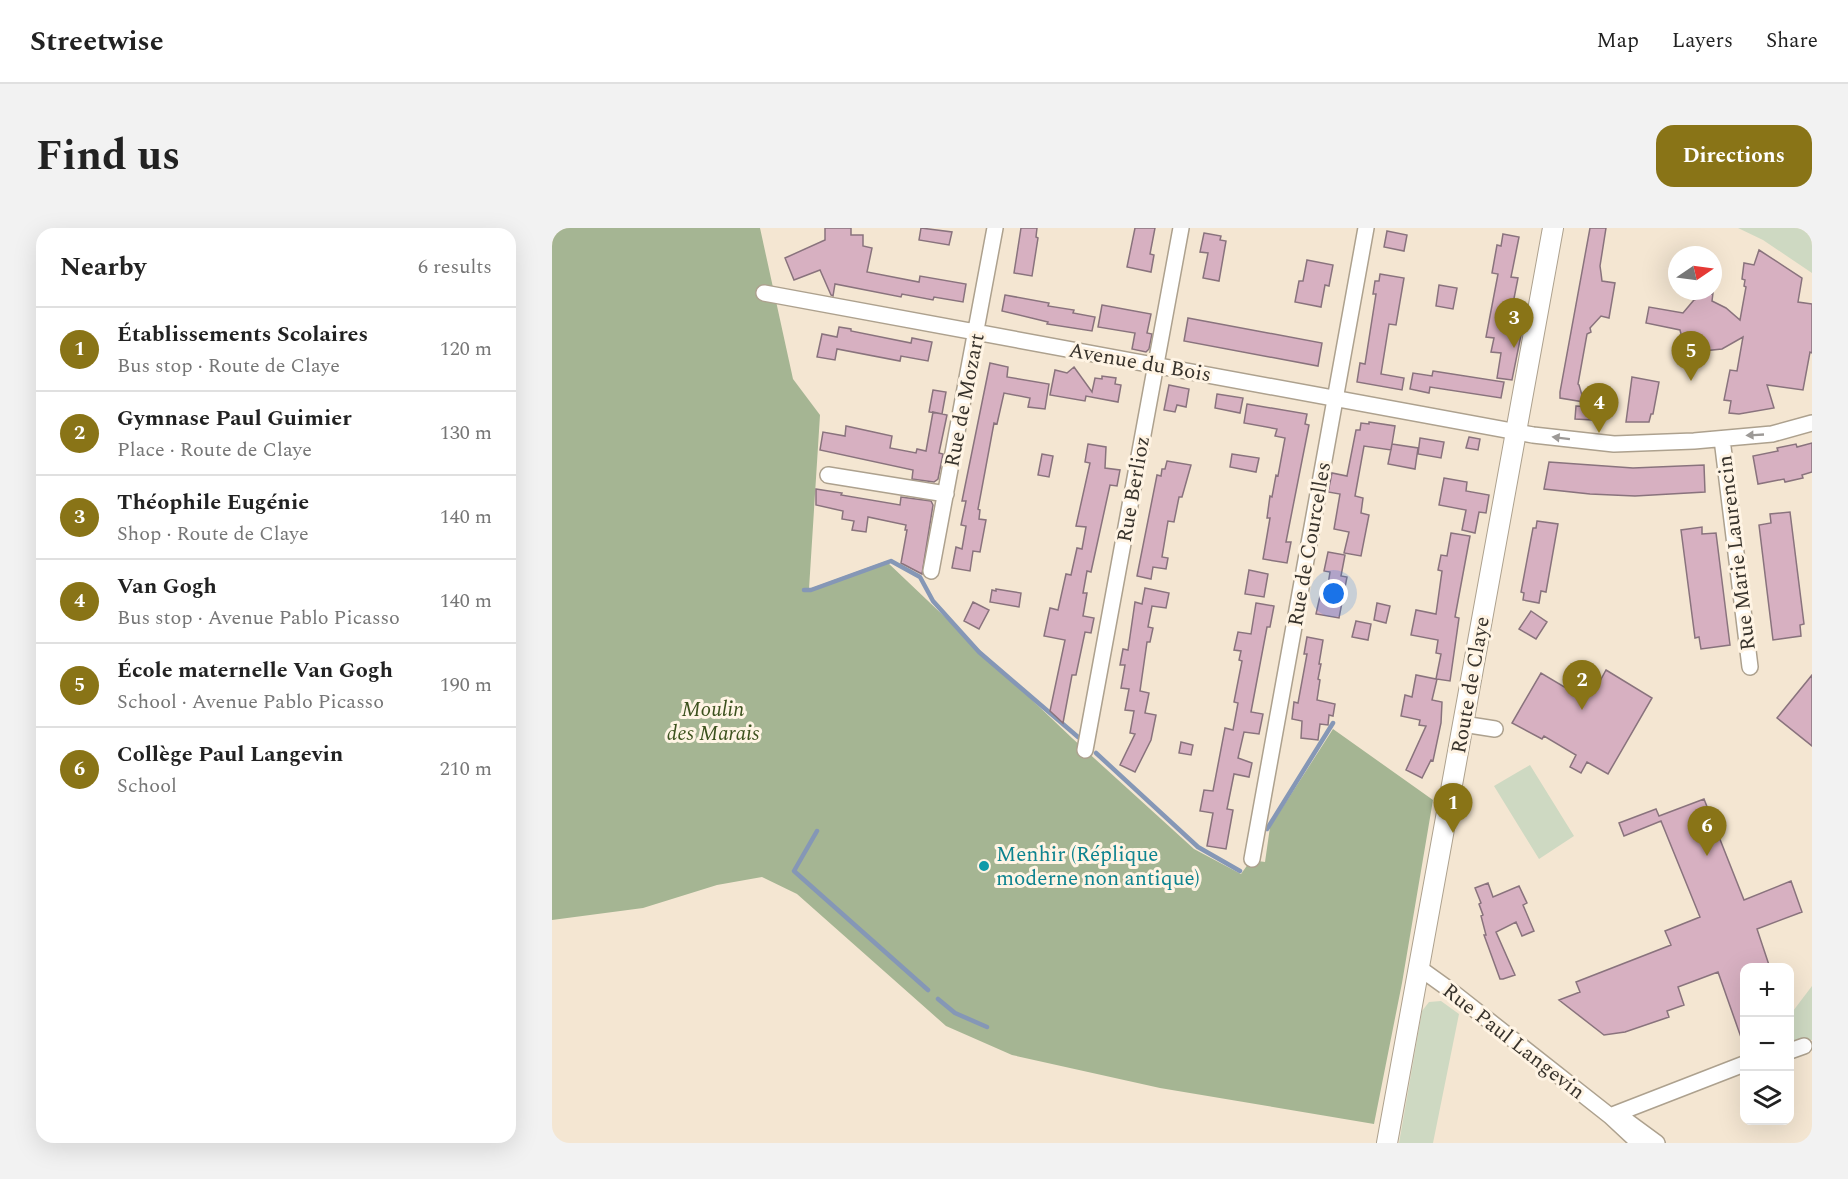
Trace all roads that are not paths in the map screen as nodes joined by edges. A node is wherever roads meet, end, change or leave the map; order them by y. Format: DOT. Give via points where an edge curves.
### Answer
graph roads {
  1 [pos="995,228"];
  2 [pos="1181,228"];
  3 [pos="1366,228"];
  4 [pos="1553,228"];
  5 [pos="764,293"];
  6 [pos="977,333"];
  7 [pos="1156,365"];
  8 [pos="1335,398"];
  9 [pos="1812,423"];
  10 [pos="1516,431"];
  11 [pos="1722,439"];
  12 [pos="828,475"];
  13 [pos="946,494"];
  14 [pos="931,571"];
  15 [pos="1750,667"];
  16 [pos="1463,724"];
  17 [pos="1495,729"];
  18 [pos="1085,750"];
  19 [pos="1252,859"];
  20 [pos="1418,967"];
  21 [pos="1804,1046"];
  22 [pos="1794,1050"];
  23 [pos="1740,1066"];
  24 [pos="1610,1116"];
  25 [pos="1387,1143"];
  26 [pos="1639,1143"];
  27 [pos="1657,1143"];
  1 -- 6 [label="street, Rue de Mozart"];
  2 -- 7 [label="street, Rue Berlioz"];
  3 -- 8 [label="street, Rue de Courcelles"];
  4 -- 10 [label="main road, Route de Claye"];
  5 -- 6 [label="street, Avenue du Bois"];
  6 -- 7 [label="street, Avenue du Bois"];
  6 -- 13 [label="street, Rue de Mozart"];
  7 -- 8 [label="street, Avenue du Bois"];
  7 -- 18 [label="street, Rue Berlioz"];
  8 -- 10 [label="street, Avenue du Bois"];
  8 -- 19 [label="street, Rue de Courcelles"];
  9 -- 11 [label="street, Avenue du Bois, one-way" via="1772,434"];
  11 -- 10 [label="street, Avenue du Bois, one-way" via="1614,444"];
  10 -- 16 [label="main road, Route de Claye"];
  11 -- 15 [label="street, Rue Marie Laurencin"];
  12 -- 13 [label="street"];
  13 -- 14 [label="street, Rue de Mozart"];
  16 -- 17 [label="street"];
  16 -- 20 [label="main road, Route de Claye"];
  20 -- 24 [label="street, Rue Paul Langevin"];
  20 -- 25 [label="main road, Route de Claye"];
  21 -- 22 [label="street"];
  23 -- 24 [label="street"];
  24 -- 26 [label="street, Rue Paul Langevin"];
  24 -- 27 [label="street, Rue Paul Langevin" via="1633,1124"];
}
